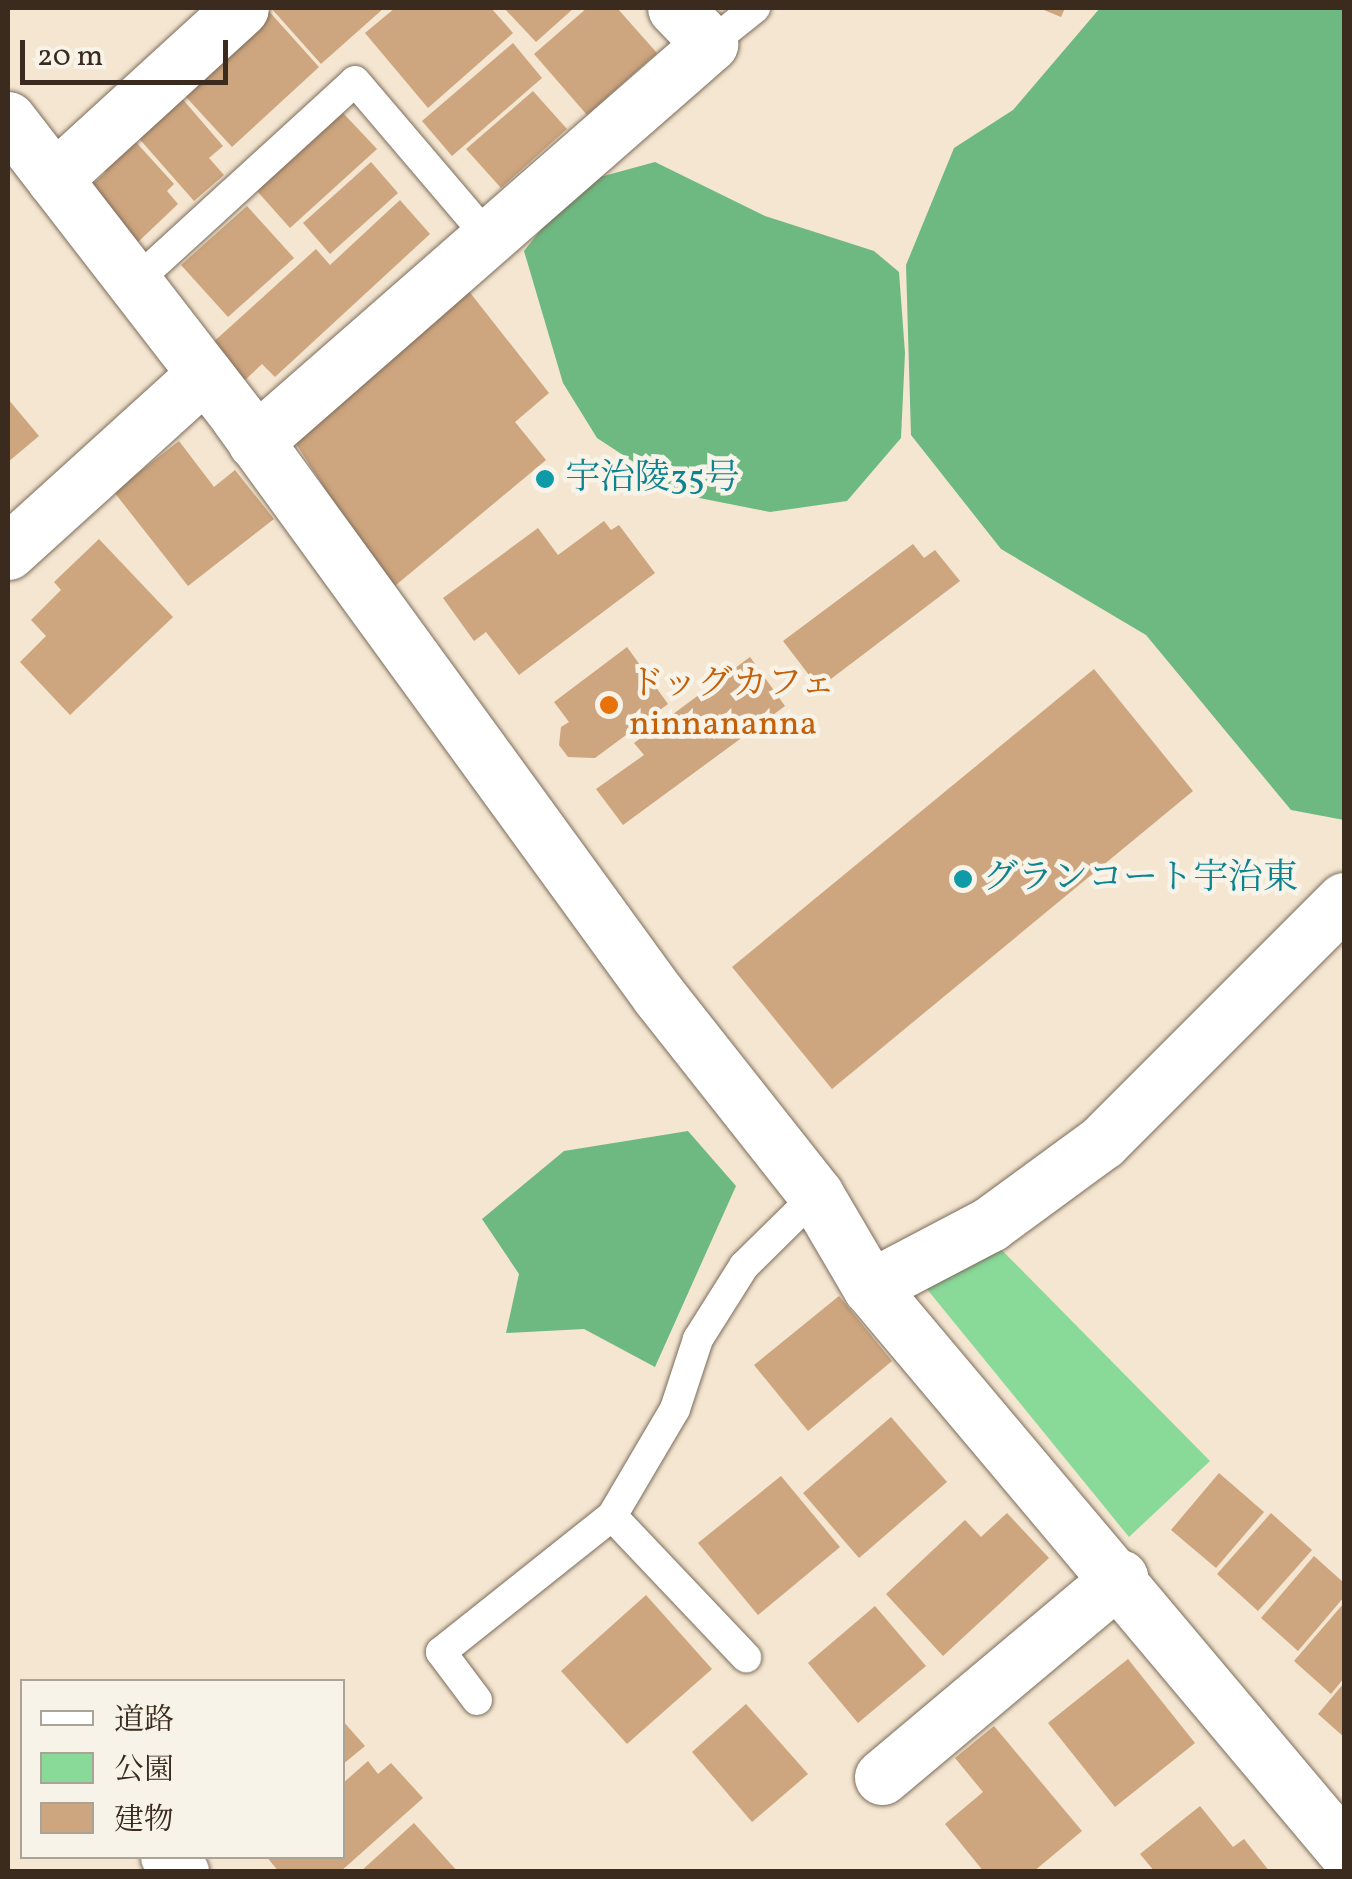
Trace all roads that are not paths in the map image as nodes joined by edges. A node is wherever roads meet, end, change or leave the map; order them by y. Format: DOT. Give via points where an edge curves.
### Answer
graph roads {
  1 [pos="241,8"];
  2 [pos="756,8"];
  3 [pos="692,26"];
  4 [pos="8,118"];
  5 [pos="54,178"];
  6 [pos="488,237"];
  7 [pos="134,283"];
  8 [pos="204,374"];
  9 [pos="255,442"];
  10 [pos="8,552"];
  11 [pos="1344,900"];
  12 [pos="816,1196"];
  13 [pos="870,1287"];
  14 [pos="612,1516"];
  15 [pos="1120,1577"];
  16 [pos="746,1657"];
  17 [pos="476,1700"];
  18 [pos="882,1777"];
  19 [pos="1344,1850"];
  1 -- 5 [label="street"];
  2 -- 3 [label="lane"];
  3 -- 6 [label="street"];
  4 -- 5 [label="street"];
  5 -- 7 [label="street"];
  6 -- 7 [label="lane" via="355,80"];
  6 -- 9 [label="street"];
  7 -- 8 [label="street"];
  8 -- 9 [label="street"];
  8 -- 10 [label="street"];
  9 -- 12 [label="street" via="659,996"];
  11 -- 13 [label="street" via="1102,1142 990,1224"];
  12 -- 13 [label="street"];
  12 -- 14 [label="lane" via="735,1280 698,1338 675,1409"];
  13 -- 15 [label="street"];
  14 -- 16 [label="lane"];
  14 -- 17 [label="lane" via="442,1652"];
  15 -- 18 [label="street"];
  15 -- 19 [label="street"];
}
